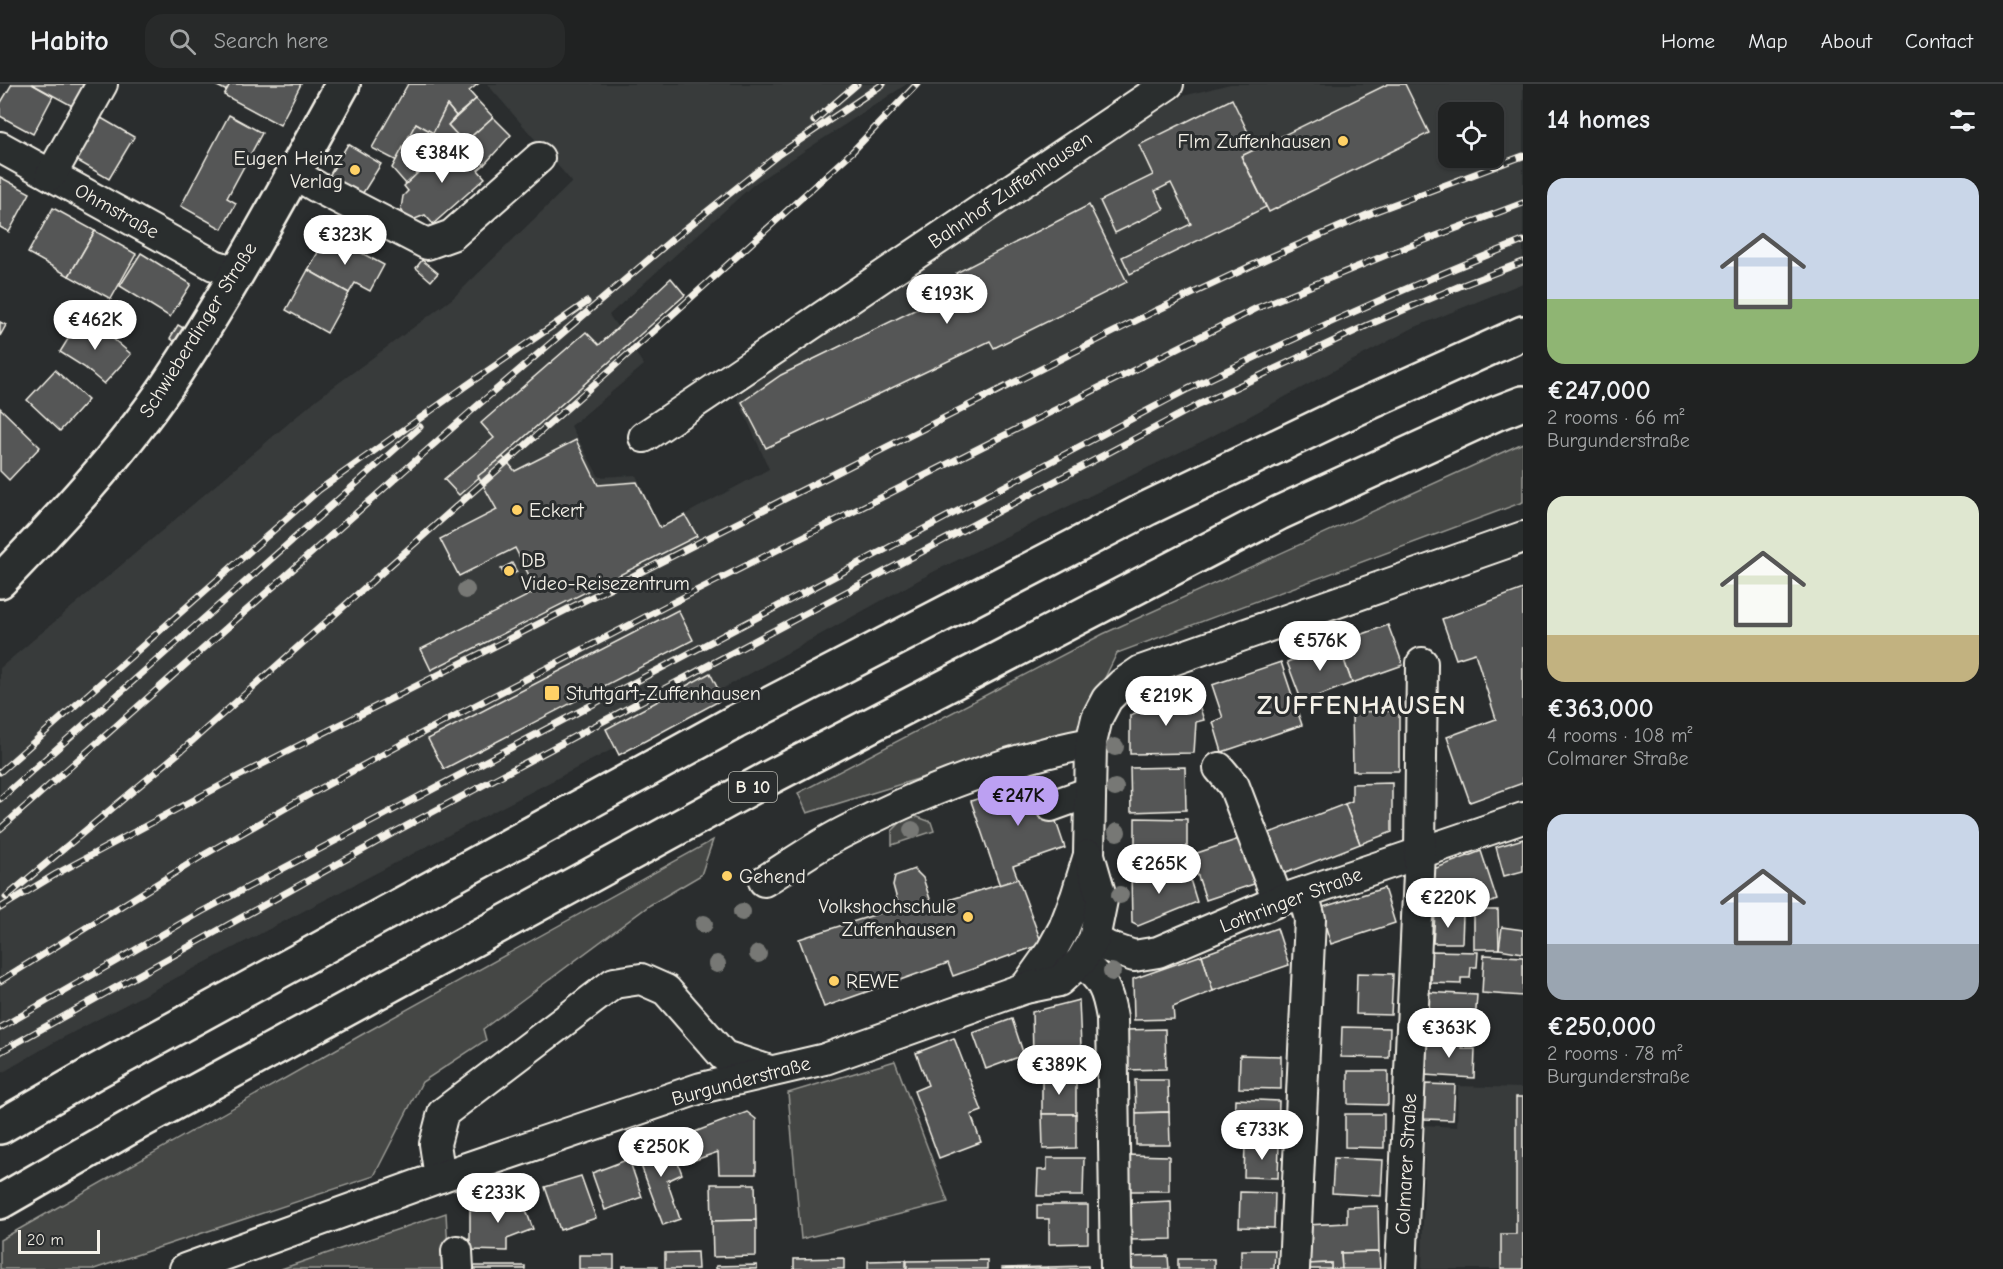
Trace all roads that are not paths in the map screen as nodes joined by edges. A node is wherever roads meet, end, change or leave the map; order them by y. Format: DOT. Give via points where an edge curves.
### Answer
graph roads {
  1 [pos="102,84"];
  2 [pos="343,84"];
  3 [pos="1168,84"];
  4 [pos="0,147"];
  5 [pos="539,158"];
  6 [pos="294,173"];
  7 [pos="51,175"];
  8 [pos="237,272"];
  9 [pos="1523,333"];
  10 [pos="1523,403"];
  11 [pos="644,437"];
  12 [pos="1523,537"];
  13 [pos="0,581"];
  14 [pos="1422,663"];
  15 [pos="1091,743"];
  16 [pos="1220,768"];
  17 [pos="1090,792"];
  18 [pos="1051,806"];
  19 [pos="1523,818"];
  20 [pos="1420,852"];
  21 [pos="1089,855"];
  22 [pos="764,881"];
  23 [pos="1291,897"];
  24 [pos="1088,950"];
  25 [pos="1025,988"];
  26 [pos="770,1071"];
  27 [pos="0,1127"];
  28 [pos="440,1177"];
  29 [pos="0,1202"];
  30 [pos="188,1268"];
  31 [pos="1116,1269"];
  32 [pos="1294,1269"];
  33 [pos="1401,1269"];
  1 -- 7 [label="street"];
  2 -- 6 [label="main road, Schwieberdinger Straße"];
  3 -- 11 [label="street, Bahnhof Zuffenhausen"];
  4 -- 7 [label="street, Ohmstraße"];
  5 -- 6 [label="street" via="452,235 427,244"];
  6 -- 8 [label="main road, Schwieberdinger Straße"];
  7 -- 8 [label="street, Ohmstraße" via="214,265"];
  8 -- 13 [label="main road, Schwieberdinger Straße" via="140,422 62,516"];
  9 -- 27 [label="main road" via="1148,508 735,722"];
  10 -- 29 [label="main road, B 10" via="1279,513 902,708 132,1126"];
  12 -- 15 [label="street" via="1141,671 1107,699"];
  14 -- 20 [label="street, Colmarer Straße"];
  15 -- 17 [label="street"];
  15 -- 22 [label="street" via="1050,751 927,792 840,834"];
  16 -- 23 [label="street"];
  17 -- 18 [label="street"];
  17 -- 21 [label="street"];
  19 -- 20 [label="street, Lothringer Straße"];
  20 -- 23 [label="street, Lothringer Straße"];
  20 -- 33 [label="street, Colmarer Straße"];
  21 -- 24 [label="street" via="1102,900"];
  21 -- 25 [label="street" via="1064,928"];
  23 -- 24 [label="street, Lothringer Straße" via="1158,952 1134,956 1108,947"];
  23 -- 32 [label="street" via="1310,919"];
  24 -- 25 [label="street, Burgunderstraße" via="1059,981"];
  24 -- 31 [label="street" via="1108,995 1112,1018"];
  25 -- 26 [label="street, Burgunderstraße" via="825,1059"];
  26 -- 28 [label="street, Burgunderstraße" via="701,1088"];
  26 -- 28 [label="street" via="724,1056 666,990 641,979 614,983 443,1113 435,1144"];
  28 -- 30 [label="street, Burgunderstraße"];
}
